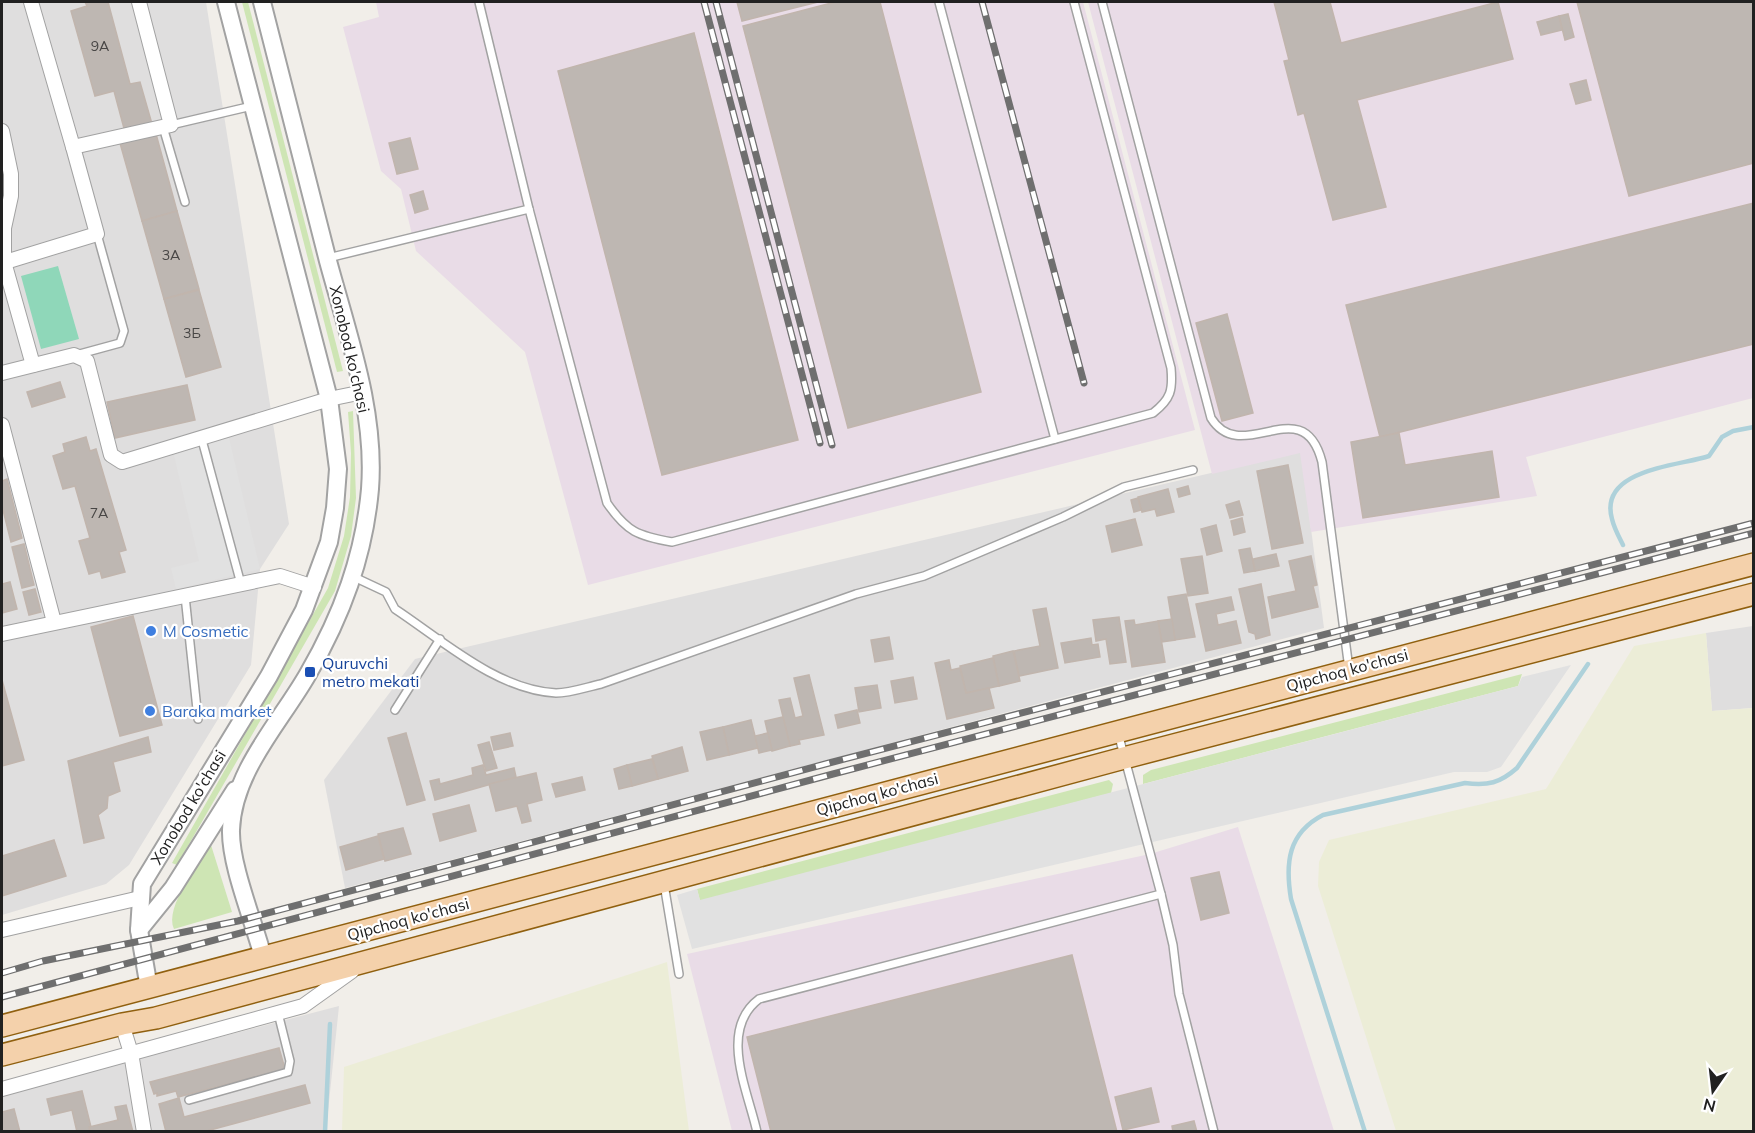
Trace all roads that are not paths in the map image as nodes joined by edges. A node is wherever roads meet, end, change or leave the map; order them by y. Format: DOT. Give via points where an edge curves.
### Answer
graph roads {
  1 [pos="32,2"];
  2 [pos="140,2"];
  3 [pos="226,2"];
  4 [pos="262,2"];
  5 [pos="479,2"];
  6 [pos="939,2"];
  7 [pos="1074,2"];
  8 [pos="1102,2"];
  9 [pos="252,106"];
  10 [pos="167,126"];
  11 [pos="2,131"];
  12 [pos="74,147"];
  13 [pos="185,202"];
  14 [pos="529,209"];
  15 [pos="97,234"];
  16 [pos="328,258"];
  17 [pos="3,262"];
  18 [pos="74,355"];
  19 [pos="33,365"];
  20 [pos="2,374"];
  21 [pos="363,393"];
  22 [pos="329,399"];
  23 [pos="2,425"];
  24 [pos="1055,439"];
  25 [pos="202,440"];
  26 [pos="1193,470"];
  27 [pos="1754,564"];
  28 [pos="354,577"];
  29 [pos="241,584"];
  30 [pos="314,587"];
  31 [pos="1754,594"];
  32 [pos="185,596"];
  33 [pos="1754,602"];
  34 [pos="1706,607"];
  35 [pos="54,622"];
  36 [pos="1524,624"];
  37 [pos="2,634"];
  38 [pos="440,639"];
  39 [pos="1531,652"];
  40 [pos="1349,669"];
  41 [pos="394,710"];
  42 [pos="198,719"];
  43 [pos="1117,731"];
  44 [pos="1124,758"];
  45 [pos="242,778"];
  46 [pos="664,882"];
  47 [pos="1161,894"];
  48 [pos="140,898"];
  49 [pos="2,930"];
  50 [pos="139,930"];
  51 [pos="263,957"];
  52 [pos="364,962"];
  53 [pos="680,974"];
  54 [pos="272,987"];
  55 [pos="148,988"];
  56 [pos="278,1013"];
  57 [pos="156,1018"];
  58 [pos="122,1024"];
  59 [pos="2,1026"];
  60 [pos="131,1053"];
  61 [pos="2,1056"];
  62 [pos="2,1089"];
  63 [pos="189,1100"];
  64 [pos="144,1131"];
  65 [pos="757,1131"];
  66 [pos="1214,1131"];
  1 -- 12 [label="street"];
  2 -- 10 [label="street"];
  3 -- 9 [label="street, Xonobod ko'chasi"];
  4 -- 16 [label="street, Xonobod ko'chasi"];
  5 -- 14 [label="lane"];
  6 -- 24 [label="lane"];
  7 -- 24 [label="lane" via="1171,368 1173,388 1168,402 1153,413"];
  8 -- 40 [label="lane" via="1211,418 1219,429 1236,437 1292,428 1306,434 1317,447"];
  9 -- 10 [label="lane"];
  9 -- 22 [label="street, Xonobod ko'chasi"];
  10 -- 12 [label="street"];
  10 -- 13 [label="lane"];
  11 -- 17 [label="street" via="11,185"];
  12 -- 15 [label="street"];
  14 -- 16 [label="lane"];
  14 -- 24 [label="lane" via="608,502 621,522 639,536 672,542"];
  15 -- 17 [label="street"];
  15 -- 18 [label="lane" via="124,331 120,344"];
  16 -- 21 [label="street, Xonobod ko'chasi"];
  17 -- 19 [label="street"];
  18 -- 19 [label="street"];
  18 -- 25 [label="street" via="87,362 104,434 116,459 122,462"];
  19 -- 20 [label="street"];
  21 -- 22 [label="street"];
  21 -- 28 [label="street, Xonobod ko'chasi" via="370,486"];
  22 -- 25 [label="street"];
  22 -- 30 [label="street, Xonobod ko'chasi" via="338,469 335,508"];
  23 -- 35 [label="street"];
  25 -- 29 [label="lane"];
  26 -- 38 [label="lane" via="1124,487 924,576 856,594 601,684 558,693 527,689 497,677"];
  27 -- 36 [label="main road, Qipchoq ko'chasi"];
  28 -- 38 [label="lane" via="386,592 395,609"];
  28 -- 45 [label="street, Xonobod ko'chasi" via="310,672"];
  29 -- 30 [label="street" via="280,576"];
  29 -- 32 [label="street"];
  30 -- 48 [label="street, Xonobod ko'chasi" via="269,676 142,884"];
  31 -- 34 [label="main road, Qipchoq ko'chasi"];
  32 -- 35 [label="street"];
  32 -- 42 [label="lane"];
  33 -- 34 [label="street"];
  34 -- 39 [label="main road, Qipchoq ko'chasi"];
  35 -- 37 [label="street"];
  36 -- 39 [label="main road"];
  36 -- 40 [label="main road, Qipchoq ko'chasi"];
  38 -- 41 [label="lane"];
  39 -- 44 [label="main road, Qipchoq ko'chasi"];
  40 -- 43 [label="main road, Qipchoq ko'chasi"];
  43 -- 44 [label="lane"];
  43 -- 51 [label="main road, Qipchoq ko'chasi"];
  44 -- 46 [label="main road, Qipchoq ko'chasi"];
  44 -- 47 [label="lane"];
  45 -- 50 [label="street" via="173,888"];
  45 -- 51 [label="street, Xonobod ko'chasi" via="231,830 238,875"];
  46 -- 52 [label="main road, Qipchoq ko'chasi"];
  46 -- 53 [label="lane"];
  47 -- 65 [label="lane" via="759,999 742,1018 737,1036"];
  47 -- 66 [label="lane" via="1179,994"];
  48 -- 49 [label="street"];
  48 -- 50 [label="street, Xonobod ko'chasi"];
  50 -- 55 [label="street, Xonobod ko'chasi"];
  51 -- 54 [label="main road"];
  51 -- 55 [label="main road, Qipchoq ko'chasi"];
  52 -- 54 [label="main road, Qipchoq ko'chasi"];
  52 -- 56 [label="street" via="303,1006"];
  54 -- 57 [label="main road, Qipchoq ko'chasi"];
  55 -- 57 [label="main road"];
  55 -- 59 [label="main road, Qipchoq ko'chasi"];
  56 -- 60 [label="street"];
  56 -- 63 [label="lane" via="290,1061 288,1072"];
  57 -- 58 [label="main road, Qipchoq ko'chasi"];
  58 -- 60 [label="street"];
  58 -- 61 [label="main road, Qipchoq ko'chasi"];
  60 -- 62 [label="street"];
  60 -- 64 [label="street"];
}
